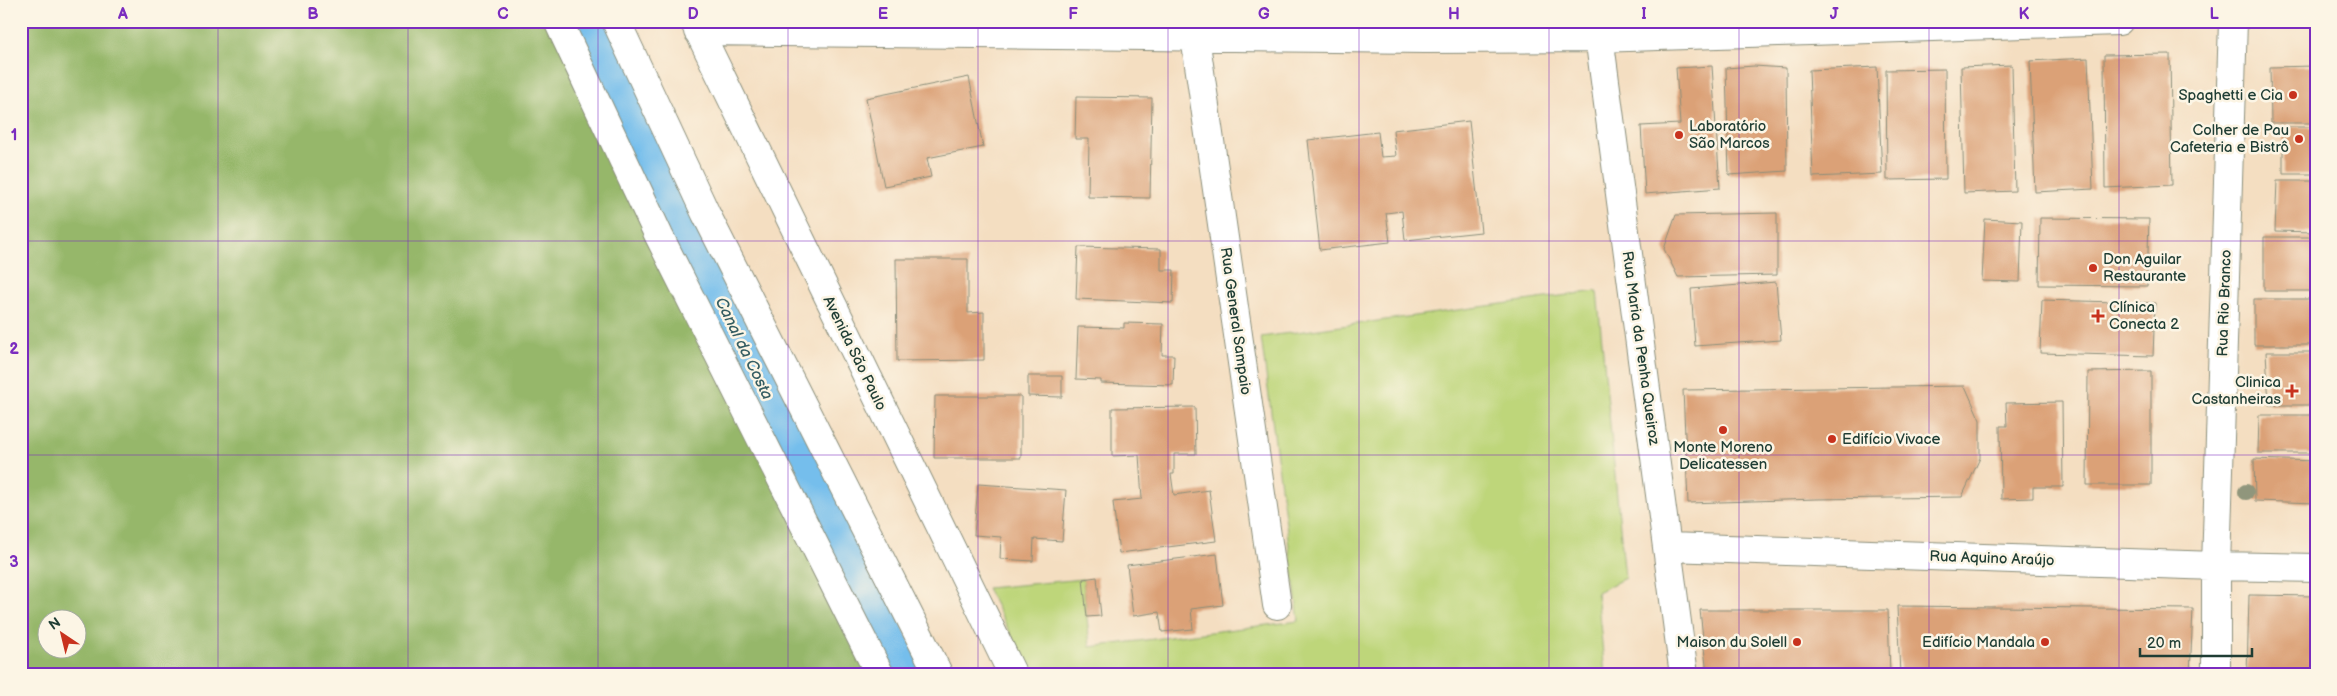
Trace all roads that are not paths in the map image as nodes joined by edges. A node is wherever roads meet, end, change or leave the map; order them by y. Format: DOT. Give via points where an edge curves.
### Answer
graph roads {
  1 [pos="558,21"];
  2 [pos="616,21"];
  3 [pos="2119,21"];
  4 [pos="2233,21"];
  5 [pos="696,26"];
  6 [pos="1597,30"];
  7 [pos="1195,37"];
  8 [pos="1669,547"];
  9 [pos="2216,566"];
  10 [pos="2316,568"];
  11 [pos="1276,605"];
  12 [pos="880,675"];
  13 [pos="939,675"];
  14 [pos="1013,675"];
  15 [pos="1684,675"];
  16 [pos="2216,675"];
  1 -- 12 [label="street" via="659,236"];
  2 -- 13 [label="street" via="710,223"];
  3 -- 6 [label="street"];
  4 -- 9 [label="street, Rua Rio Branco"];
  5 -- 7 [label="street"];
  5 -- 14 [label="street, Avenida São Paulo"];
  6 -- 7 [label="street" via="1425,39"];
  6 -- 8 [label="street, Rua Maria da Penha Queiroz"];
  7 -- 11 [label="street, Rua General Sampaio"];
  8 -- 9 [label="street, Rua Aquino Araújo"];
  8 -- 15 [label="street, Rua Maria da Penha Queiroz"];
  9 -- 10 [label="street, Rua Aquino Araújo"];
  9 -- 16 [label="street, Rua Rio Branco"];
}
